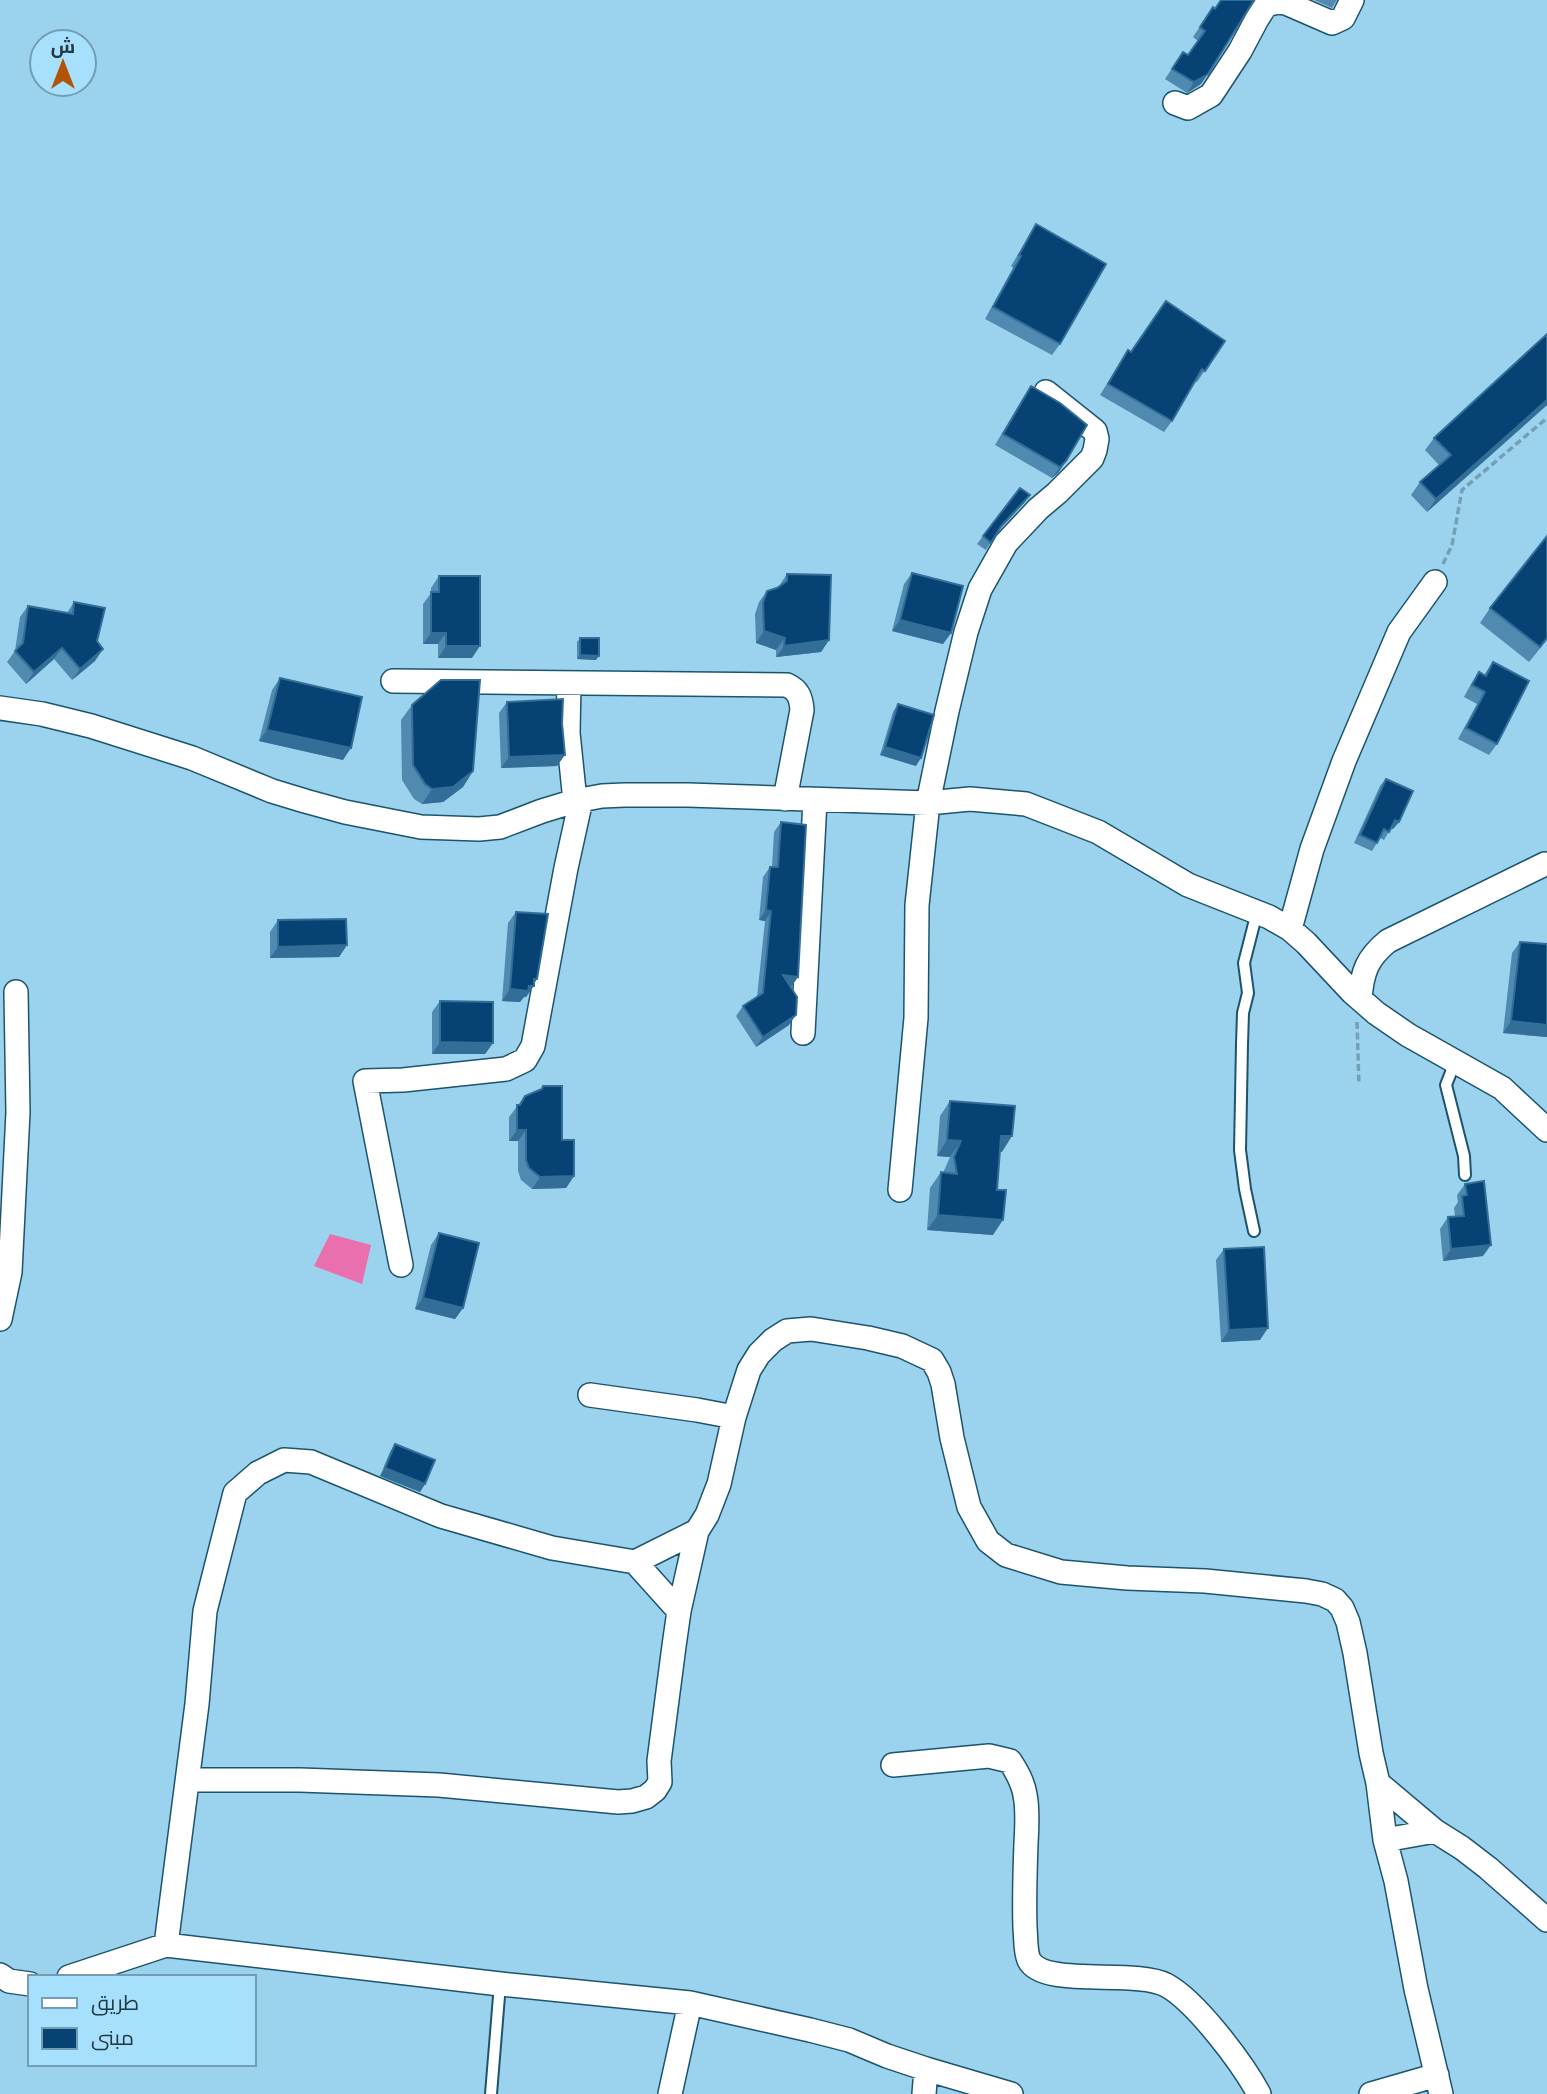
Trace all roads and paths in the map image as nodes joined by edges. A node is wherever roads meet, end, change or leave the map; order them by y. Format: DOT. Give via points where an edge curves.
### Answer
graph roads {
  1 [pos="1352,0"];
  2 [pos="1175,103"];
  3 [pos="1046,392"];
  4 [pos="1547,418"];
  5 [pos="1435,582"];
  6 [pos="393,681"];
  7 [pos="569,683"];
  8 [pos="0,708"];
  9 [pos="785,799"];
  10 [pos="816,800"];
  11 [pos="578,801"];
  12 [pos="928,803"];
  13 [pos="1545,864"];
  14 [pos="1257,912"];
  15 [pos="1290,929"];
  16 [pos="16,992"];
  17 [pos="1360,999"];
  18 [pos="803,1033"];
  19 [pos="1455,1062"];
  20 [pos="1359,1084"];
  21 [pos="1547,1130"];
  22 [pos="1465,1175"];
  23 [pos="900,1190"];
  24 [pos="1254,1231"];
  25 [pos="401,1265"];
  26 [pos="0,1319"];
  27 [pos="590,1395"];
  28 [pos="734,1417"];
  29 [pos="697,1531"];
  30 [pos="635,1562"];
  31 [pos="679,1611"];
  32 [pos="893,1765"];
  33 [pos="188,1780"];
  34 [pos="1378,1783"];
  35 [pos="1435,1830"];
  36 [pos="1385,1840"];
  37 [pos="1547,1920"];
  38 [pos="166,1945"];
  39 [pos="0,1975"];
  40 [pos="75,1975"];
  41 [pos="28,1984"];
  42 [pos="500,1984"];
  43 [pos="690,2003"];
  44 [pos="926,2069"];
  45 [pos="1439,2085"];
  46 [pos="491,2094"];
  47 [pos="670,2094"];
  48 [pos="924,2094"];
  49 [pos="1012,2094"];
  50 [pos="1259,2094"];
  51 [pos="1371,2094"];
  1 -- 2 [label="street" via="1343,18 1332,23 1286,3 1266,5 1211,95 1188,108"];
  3 -- 12 [label="street" via="1094,431 1095,450 1080,471 1006,543 980,589"];
  4 -- 5 [label="path" via="1462,490 1452,545"];
  5 -- 15 [label="street" via="1399,632 1343,761"];
  6 -- 7 [label="street"];
  7 -- 9 [label="street" via="787,685 795,689 802,710"];
  7 -- 11 [label="street" via="568,733"];
  8 -- 11 [label="street" via="91,726 192,758 272,791 421,827 500,828"];
  9 -- 10 [label="street"];
  9 -- 11 [label="street" via="625,795"];
  10 -- 12 [label="street"];
  10 -- 18 [label="street"];
  11 -- 25 [label="street" via="533,1046 525,1060 506,1069 365,1081"];
  12 -- 14 [label="street" via="970,799 1026,804 1098,832 1188,885"];
  12 -- 23 [label="street" via="917,905 916,1018"];
  13 -- 17 [label="street" via="1388,941 1374,952"];
  14 -- 15 [label="street"];
  14 -- 24 [label="lane" via="1244,963 1248,993 1243,1013 1240,1150"];
  15 -- 17 [label="street"];
  16 -- 26 [label="street" via="18,1112 10,1272"];
  17 -- 19 [label="street"];
  17 -- 20 [label="path" via="1356,1025"];
  19 -- 21 [label="street" via="1502,1088"];
  19 -- 22 [label="lane" via="1446,1085"];
  27 -- 28 [label="street"];
  28 -- 29 [label="street" via="719,1484"];
  28 -- 34 [label="street" via="759,1354 787,1331 811,1329 868,1338 932,1360 943,1384 968,1507 988,1541 1006,1555 1061,1572 1306,1591 1335,1600 1348,1622"];
  29 -- 30 [label="street"];
  29 -- 31 [label="street"];
  30 -- 31 [label="street"];
  30 -- 33 [label="street" via="500,1534 441,1516 311,1462 284,1460 258,1473 235,1493 205,1611"];
  31 -- 33 [label="street" via="660,1782 646,1797 618,1802 439,1785"];
  32 -- 50 [label="street" via="989,1756 1010,1761 1026,1796 1028,1959 1036,1968 1064,1976 1131,1977 1168,1986 1216,2032"];
  33 -- 38 [label="street"];
  34 -- 35 [label="street"];
  34 -- 36 [label="street"];
  35 -- 36 [label="street"];
  35 -- 37 [label="street" via="1488,1868"];
  36 -- 45 [label="street"];
  38 -- 40 [label="street"];
  38 -- 42 [label="street"];
  39 -- 41 [label="street"];
  42 -- 43 [label="street"];
  42 -- 46 [label="lane"];
  43 -- 44 [label="street" via="810,2029"];
  43 -- 47 [label="street"];
  44 -- 48 [label="street"];
  44 -- 49 [label="street"];
  45 -- 51 [label="street"];
}
